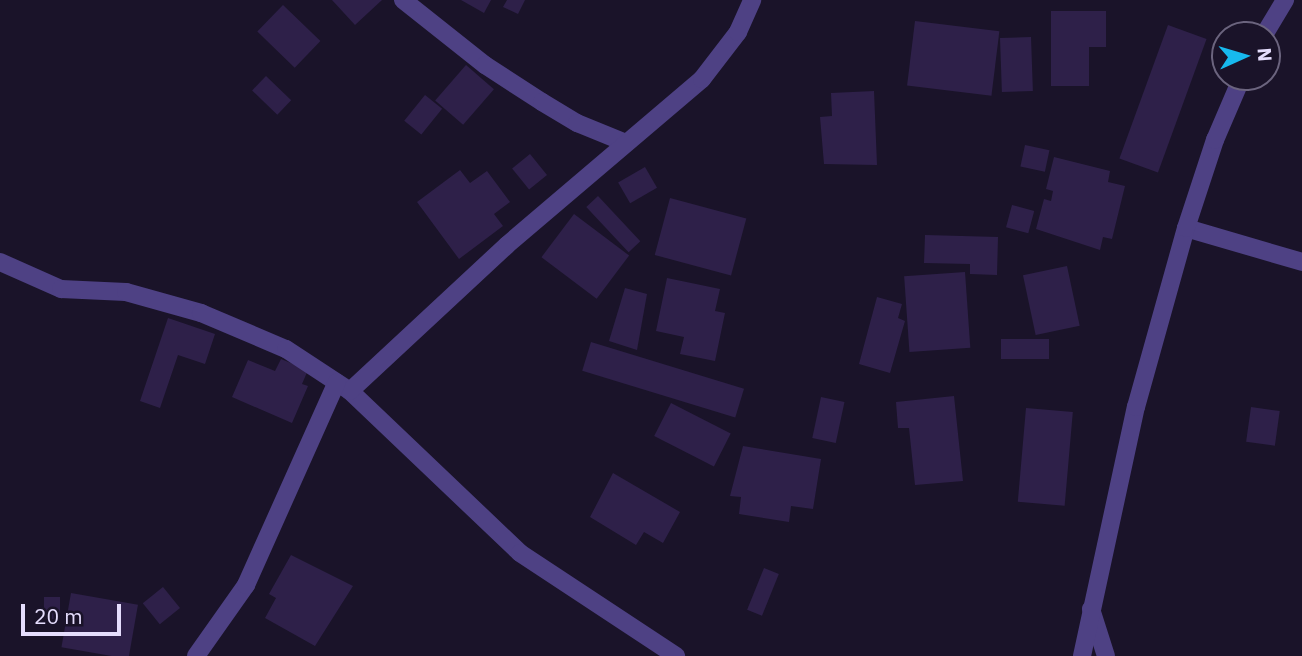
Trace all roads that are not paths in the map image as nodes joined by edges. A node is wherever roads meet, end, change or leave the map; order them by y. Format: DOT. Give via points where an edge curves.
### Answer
graph roads {
  1 [pos="403,0"];
  2 [pos="752,0"];
  3 [pos="1284,0"];
  4 [pos="1272,21"];
  5 [pos="1237,91"];
  6 [pos="626,143"];
  7 [pos="1186,228"];
  8 [pos="0,261"];
  9 [pos="1302,262"];
  10 [pos="343,387"];
  11 [pos="1090,606"];
  12 [pos="196,656"];
  13 [pos="676,656"];
  14 [pos="1082,656"];
  15 [pos="1106,656"];
  1 -- 6 [label="street" via="530,94 578,123"];
  2 -- 6 [label="street" via="738,32 702,79"];
  3 -- 4 [label="street"];
  5 -- 7 [label="street"];
  6 -- 10 [label="street"];
  7 -- 9 [label="street"];
  7 -- 11 [label="street" via="1136,407"];
  8 -- 10 [label="street" via="61,289 125,292 201,313 286,349"];
  10 -- 12 [label="street" via="246,585"];
  10 -- 13 [label="street" via="520,553"];
  11 -- 14 [label="street"];
  11 -- 15 [label="street"];
}
